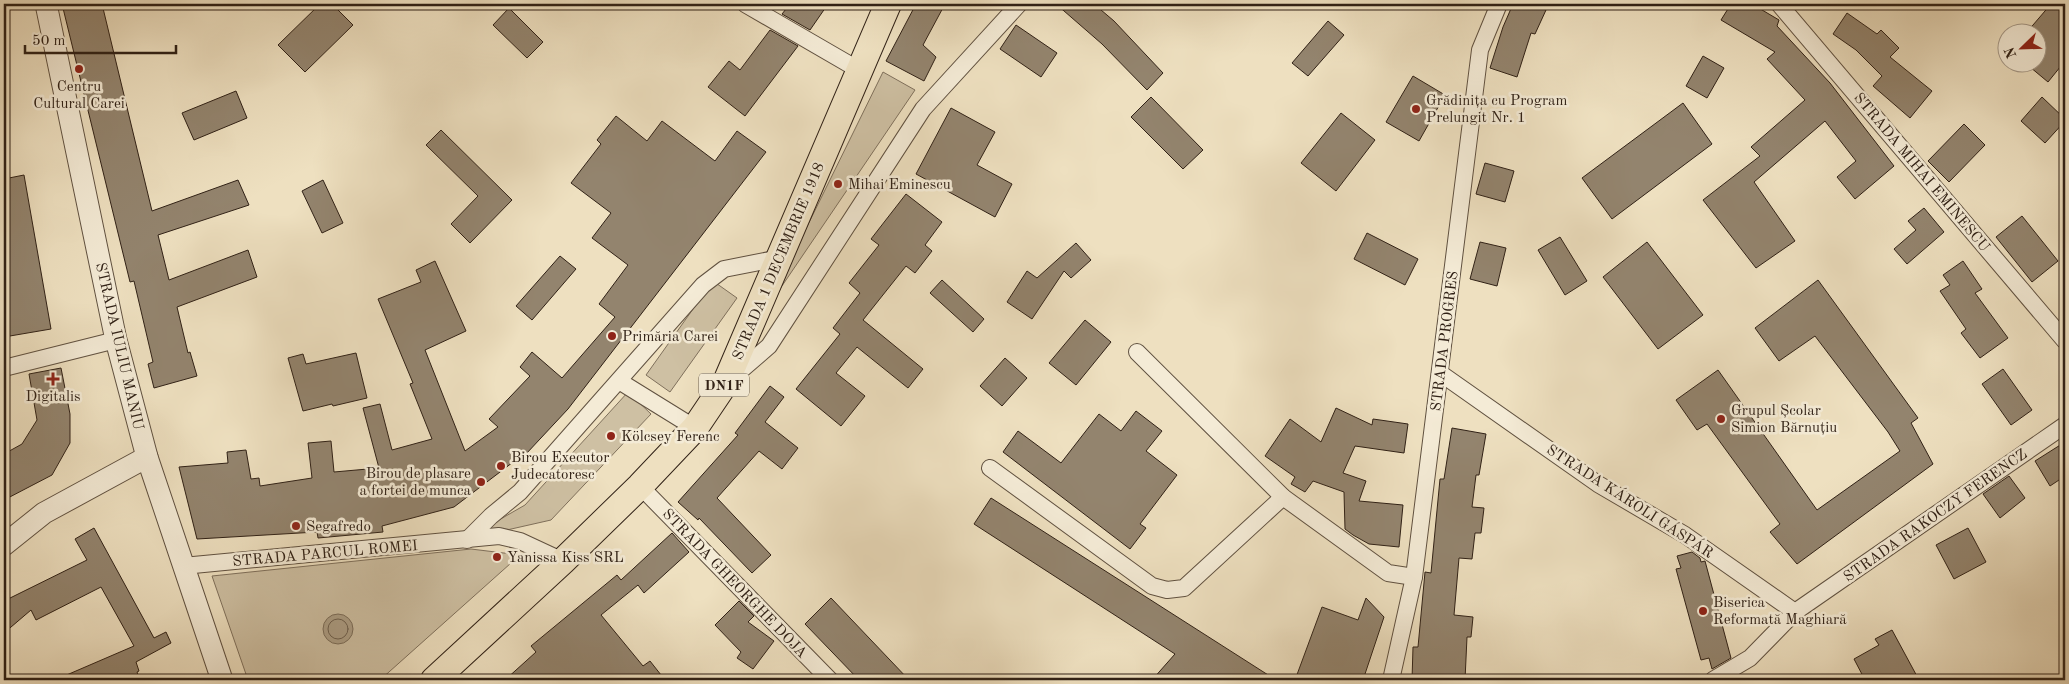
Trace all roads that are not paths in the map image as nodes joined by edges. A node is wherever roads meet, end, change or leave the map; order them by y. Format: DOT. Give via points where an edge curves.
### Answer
graph roads {
  1 [pos="46,4"];
  2 [pos="746,4"];
  3 [pos="888,4"];
  4 [pos="1019,4"];
  5 [pos="1499,4"];
  6 [pos="1779,4"];
  7 [pos="859,70"];
  8 [pos="780,258"];
  9 [pos="116,340"];
  10 [pos="2065,341"];
  11 [pos="1137,352"];
  12 [pos="4,368"];
  13 [pos="1440,373"];
  14 [pos="619,380"];
  15 [pos="726,382"];
  16 [pos="2065,425"];
  17 [pos="695,428"];
  18 [pos="147,457"];
  19 [pos="990,468"];
  20 [pos="640,486"];
  21 [pos="1283,497"];
  22 [pos="467,540"];
  23 [pos="4,545"];
  24 [pos="563,561"];
  25 [pos="183,566"];
  26 [pos="1414,577"];
  27 [pos="1795,612"];
  28 [pos="222,680"];
  29 [pos="434,680"];
  30 [pos="830,680"];
  31 [pos="1391,680"];
  32 [pos="1713,680"];
  1 -- 9 [label="street, STRADA IULIU MANIU"];
  2 -- 7 [label="street"];
  3 -- 7 [label="main road, STRADA 1 DECEMBRIE 1918 / DN1F"];
  4 -- 15 [label="street" via="923,108 769,346"];
  5 -- 13 [label="street, STRADA PROGRES" via="1480,50"];
  6 -- 10 [label="street, STRADA MIHAI EMINESCU"];
  7 -- 8 [label="main road, STRADA 1 DECEMBRIE 1918 / DN1F"];
  8 -- 14 [label="street" via="724,268 703,284"];
  8 -- 15 [label="main road, STRADA 1 DECEMBRIE 1918 / DN1F"];
  9 -- 12 [label="street"];
  9 -- 18 [label="street, STRADA IULIU MANIU"];
  11 -- 21 [label="street"];
  13 -- 26 [label="street, STRADA PROGRES"];
  13 -- 27 [label="street, STRADA KÁROLI GÁSPÁR" via="1598,484 1685,535"];
  14 -- 17 [label="street"];
  14 -- 22 [label="street" via="520,492"];
  15 -- 17 [label="main road, STRADA 1 DECEMBRIE 1918 / DN1F"];
  16 -- 27 [label="street, STRADA RAKOCZY FERENCZ"];
  17 -- 20 [label="main road, STRADA 1 DECEMBRIE 1918 / DN1F"];
  18 -- 23 [label="street" via="44,513"];
  18 -- 25 [label="street, STRADA IULIU MANIU"];
  19 -- 21 [label="street" via="1152,586 1167,590 1184,588"];
  20 -- 24 [label="main road, STRADA 1 DECEMBRIE 1918 / DN1F"];
  20 -- 30 [label="street, STRADA GHEORGHE DOJA"];
  21 -- 26 [label="street" via="1388,573"];
  22 -- 24 [label="street, STRADA PARCUL ROMEI" via="499,536 520,541"];
  22 -- 25 [label="street, STRADA PARCUL ROMEI"];
  24 -- 29 [label="main road, STRADA 1 DECEMBRIE 1918 / DN1F"];
  25 -- 28 [label="street, STRADA IULIU MANIU"];
  26 -- 31 [label="street, STRADA PROGRES"];
  27 -- 32 [label="street, STRADA RAKOCZY FERENCZ" via="1750,658"];
}
